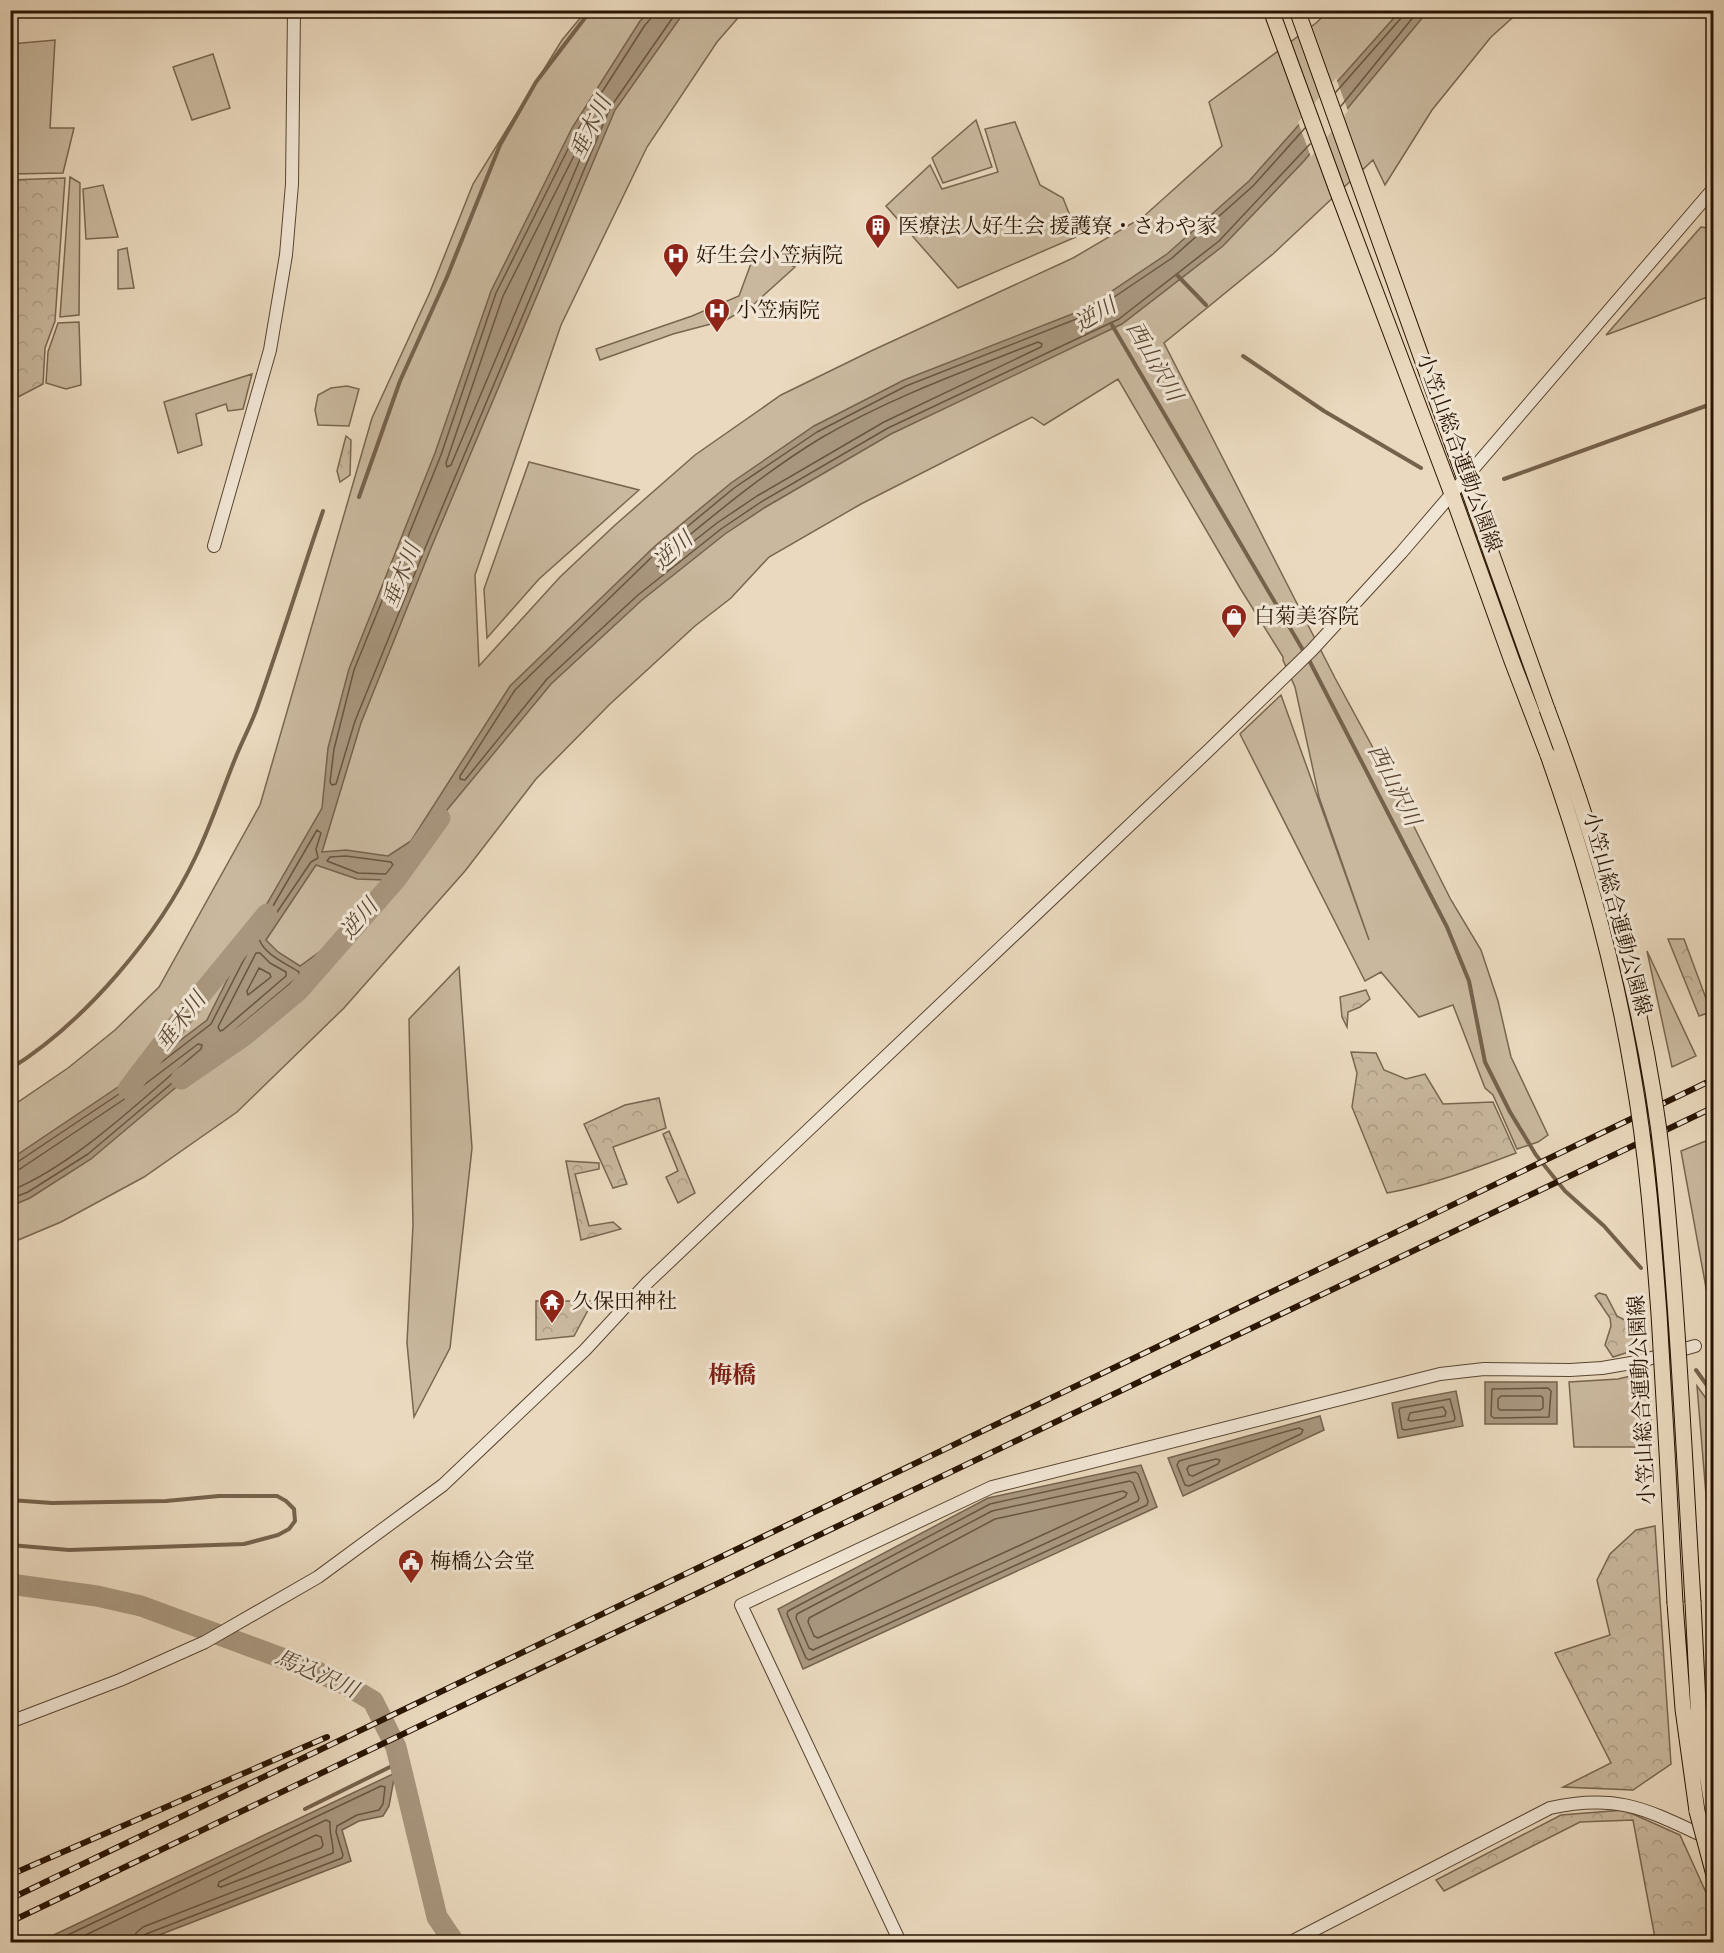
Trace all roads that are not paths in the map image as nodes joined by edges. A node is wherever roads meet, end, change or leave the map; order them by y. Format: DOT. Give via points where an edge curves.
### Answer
graph roads {
  1 [pos="294,10"];
  2 [pos="1271,10"];
  3 [pos="1297,10"];
  4 [pos="1713,188"];
  5 [pos="1464,479"];
  6 [pos="1452,494"];
  7 [pos="214,546"];
  8 [pos="1695,1346"];
  9 [pos="10,1722"];
  10 [pos="1713,1817"];
  11 [pos="1713,1841"];
  12 [pos="1713,1875"];
  13 [pos="900,1942"];
  14 [pos="1291,1942"];
  1 -- 7 [label="street" via="292,184 286,255 270,350"];
  2 -- 6 [label="main road, 小笠山総合運動公園線"];
  3 -- 5 [label="main road, 小笠山総合運動公園線"];
  4 -- 5 [label="street"];
  5 -- 6 [label="street"];
  5 -- 10 [label="main road, 小笠山総合運動公園線, bridge" via="1583,807 1605,879 1646,1055 1665,1185 1699,1724"];
  6 -- 9 [label="street" via="1298,664 648,1282 585,1350 442,1485 318,1577 205,1642"];
  6 -- 12 [label="main road, 小笠山総合運動公園線, bridge" via="1548,755 1592,889 1634,1076 1656,1273 1683,1709 1697,1811"];
  8 -- 13 [label="street" via="1602,1368 1484,1369 1440,1374 992,1487 741,1605"];
  11 -- 14 [label="street" via="1646,1809 1628,1805 1598,1801 1550,1808"];
}
